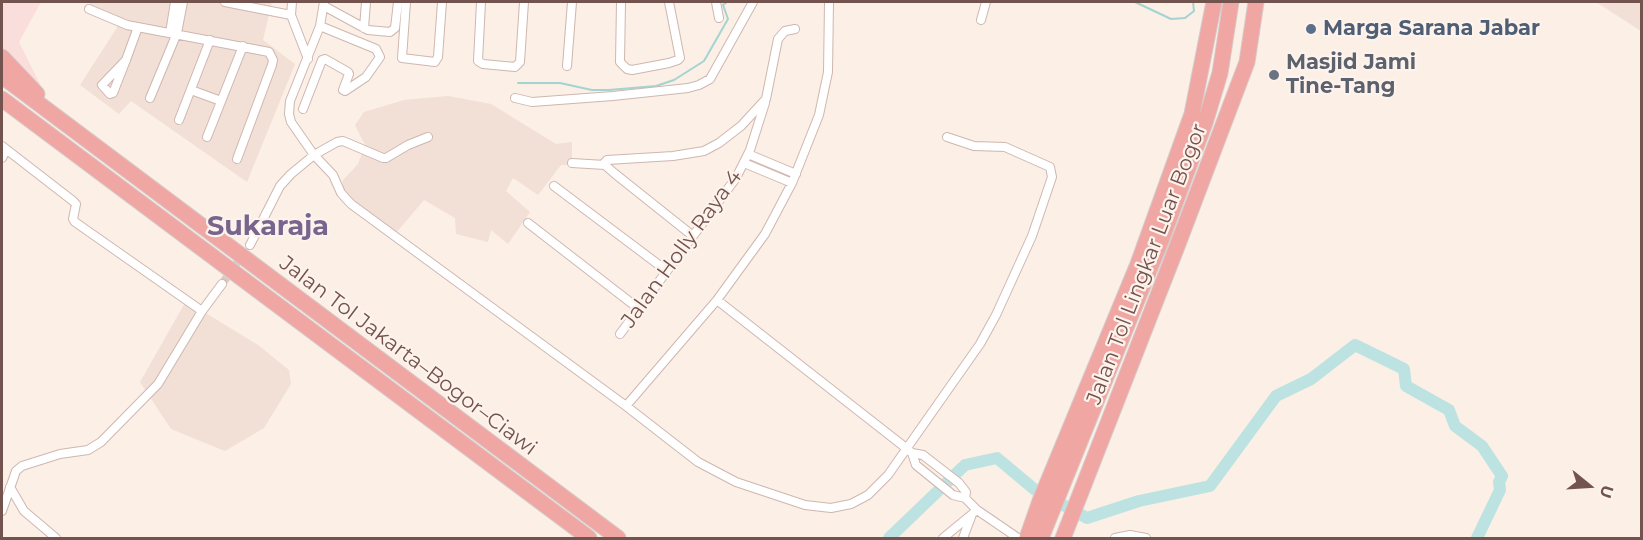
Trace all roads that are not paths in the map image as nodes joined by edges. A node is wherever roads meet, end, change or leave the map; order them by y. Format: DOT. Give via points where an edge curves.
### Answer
graph roads {
  1 [pos="175,2"];
  2 [pos="183,2"];
  3 [pos="225,2"];
  4 [pos="292,2"];
  5 [pos="336,2"];
  6 [pos="366,2"];
  7 [pos="398,2"];
  8 [pos="406,2"];
  9 [pos="442,2"];
  10 [pos="481,2"];
  11 [pos="524,2"];
  12 [pos="572,2"];
  13 [pos="621,2"];
  14 [pos="669,2"];
  15 [pos="716,2"];
  16 [pos="753,2"];
  17 [pos="829,2"];
  18 [pos="986,2"];
  19 [pos="1214,2"];
  20 [pos="1231,2"];
  21 [pos="1256,2"];
  22 [pos="324,4"];
  23 [pos="89,9"];
  24 [pos="335,13"];
  25 [pos="291,15"];
  26 [pos="719,18"];
  27 [pos="981,20"];
  28 [pos="320,26"];
  29 [pos="138,27"];
  30 [pos="364,28"];
  31 [pos="795,29"];
  32 [pos="375,32"];
  33 [pos="173,33"];
  34 [pos="210,40"];
  35 [pos="366,45"];
  36 [pos="243,46"];
  37 [pos="2,57"];
  38 [pos="308,59"];
  39 [pos="126,60"];
  40 [pos="567,66"];
  41 [pos="349,74"];
  42 [pos="2,76"];
  43 [pos="366,77"];
  44 [pos="191,90"];
  45 [pos="150,98"];
  46 [pos="515,98"];
  47 [pos="2,99"];
  48 [pos="766,99"];
  49 [pos="221,101"];
  50 [pos="303,109"];
  51 [pos="179,120"];
  52 [pos="78,134"];
  53 [pos="947,136"];
  54 [pos="207,137"];
  55 [pos="428,137"];
  56 [pos="3,151"];
  57 [pos="314,155"];
  58 [pos="237,159"];
  59 [pos="746,159"];
  60 [pos="572,162"];
  61 [pos="605,165"];
  62 [pos="794,178"];
  63 [pos="554,186"];
  64 [pos="528,224"];
  65 [pos="693,236"];
  66 [pos="250,245"];
  67 [pos="667,271"];
  68 [pos="222,284"];
  69 [pos="717,300"];
  70 [pos="639,309"];
  71 [pos="202,311"];
  72 [pos="620,334"];
  73 [pos="626,406"];
  74 [pos="909,451"];
  75 [pos="10,487"];
  76 [pos="965,498"];
  77 [pos="2,511"];
  78 [pos="974,513"];
  79 [pos="56,538"];
  80 [pos="589,538"];
  81 [pos="618,538"];
  82 [pos="943,538"];
  83 [pos="963,538"];
  84 [pos="1018,538"];
  85 [pos="1027,538"];
  86 [pos="1041,538"];
  87 [pos="1063,538"];
  88 [pos="1115,538"];
  89 [pos="1146,538"];
  1 -- 33 [label="street"];
  2 -- 33 [label="street"];
  3 -- 25 [label="street"];
  4 -- 25 [label="street"];
  5 -- 24 [label="street"];
  6 -- 30 [label="street"];
  7 -- 32 [label="street" via="393,31"];
  8 -- 9 [label="street" via="402,58 435,62"];
  10 -- 11 [label="street" via="477,61 515,67 520,62"];
  12 -- 40 [label="street"];
  13 -- 14 [label="street" via="620,62 632,70 680,58"];
  15 -- 26 [label="street"];
  16 -- 46 [label="street" via="710,79 699,85 532,102"];
  17 -- 62 [label="street" via="828,72 819,115"];
  18 -- 27 [label="street"];
  19 -- 85 [label="highway" via="1192,114 1138,264"];
  20 -- 86 [label="highway, Jalan Tol Lingkar Luar Bogor" via="1220,73 1204,123 1161,241"];
  21 -- 87 [label="highway, Jalan Tol Lingkar Luar Bogor" via="1246,62"];
  22 -- 24 [label="street"];
  22 -- 28 [label="street"];
  23 -- 29 [label="street"];
  24 -- 30 [label="street"];
  25 -- 38 [label="street"];
  28 -- 35 [label="street"];
  28 -- 38 [label="street"];
  29 -- 33 [label="street"];
  29 -- 39 [label="street"];
  30 -- 32 [label="street"];
  31 -- 48 [label="street, Jalan Holly Raya 4" via="785,31 777,39"];
  32 -- 35 [label="street"];
  33 -- 34 [label="street"];
  33 -- 45 [label="street"];
  34 -- 36 [label="street"];
  34 -- 44 [label="street"];
  35 -- 43 [label="street" via="376,49 380,57"];
  36 -- 49 [label="street"];
  36 -- 58 [label="street" via="266,51 273,60"];
  37 -- 52 [label="highway"];
  38 -- 57 [label="street" via="290,101 289,114"];
  41 -- 43 [label="street"];
  41 -- 43 [label="street" via="345,91"];
  41 -- 50 [label="street" via="346,69 322,60"];
  42 -- 52 [label="highway, Jalan Tol Jakarta–Bogor–Ciawi"];
  44 -- 49 [label="street"];
  44 -- 51 [label="street"];
  47 -- 80 [label="highway, Jalan Tol Jakarta–Bogor–Ciawi"];
  48 -- 59 [label="street, Jalan Holly Raya 4"];
  48 -- 61 [label="street" via="741,126 704,151 607,160"];
  49 -- 54 [label="street"];
  52 -- 81 [label="highway, Jalan Tol Jakarta–Bogor–Ciawi"];
  53 -- 74 [label="street" via="974,146 1005,147 1050,166 1052,177 1032,236 996,315"];
  55 -- 57 [label="street" via="386,158 343,141"];
  56 -- 71 [label="street" via="73,201 75,222"];
  57 -- 66 [label="street" via="280,186"];
  57 -- 73 [label="street" via="333,175 351,204"];
  59 -- 62 [label="street"];
  59 -- 65 [label="street, Jalan Holly Raya 4"];
  60 -- 61 [label="street"];
  61 -- 65 [label="street"];
  62 -- 69 [label="street" via="765,234"];
  63 -- 67 [label="street"];
  64 -- 70 [label="street"];
  65 -- 67 [label="street, Jalan Holly Raya 4"];
  67 -- 70 [label="street, Jalan Holly Raya 4"];
  68 -- 71 [label="street"];
  69 -- 73 [label="street"];
  69 -- 74 [label="street"];
  70 -- 72 [label="street, Jalan Holly Raya 4"];
  71 -- 75 [label="street" via="158,384 101,442 88,450 22,466"];
  73 -- 74 [label="street" via="711,470 805,505 831,508 851,504 868,495"];
  74 -- 76 [label="street" via="916,465 958,497"];
  74 -- 76 [label="street" via="927,457 959,483 966,492"];
  75 -- 77 [label="street"];
  75 -- 79 [label="street" via="24,511"];
  76 -- 78 [label="street"];
  78 -- 82 [label="street"];
  78 -- 83 [label="street"];
  78 -- 84 [label="street"];
  88 -- 89 [label="street"];
}
